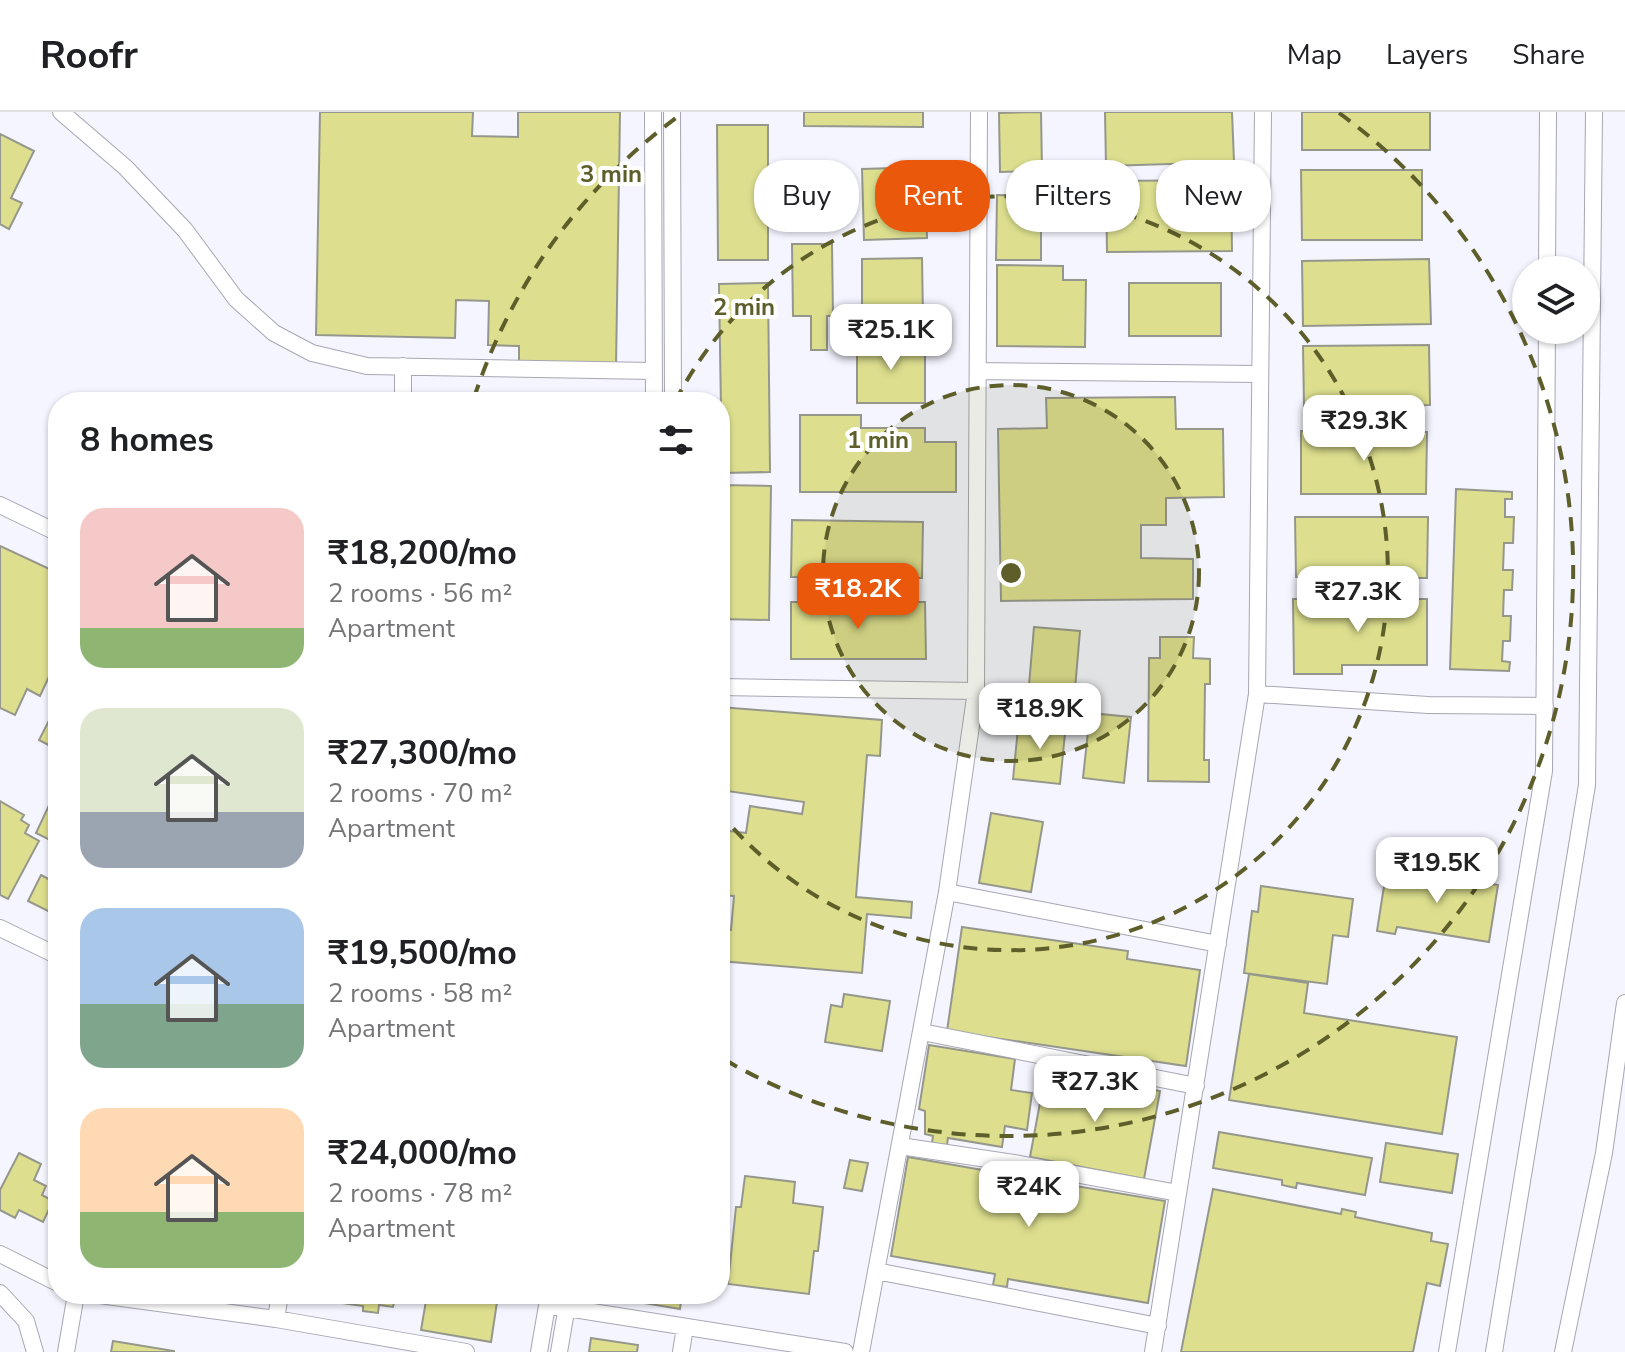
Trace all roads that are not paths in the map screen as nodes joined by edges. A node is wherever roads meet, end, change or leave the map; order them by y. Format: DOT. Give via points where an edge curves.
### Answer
graph roads {
  1 [pos="61,112"];
  2 [pos="653,112"];
  3 [pos="672,112"];
  4 [pos="979,112"];
  5 [pos="1263,112"];
  6 [pos="1548,112"];
  7 [pos="1594,112"];
  8 [pos="1547,256"];
  9 [pos="1547,344"];
  10 [pos="403,366"];
  11 [pos="654,371"];
  12 [pos="978,371"];
  13 [pos="1260,374"];
  14 [pos="403,392"];
  15 [pos="654,392"];
  16 [pos="673,392"];
  17 [pos="0,505"];
  18 [pos="48,528"];
  19 [pos="730,687"];
  20 [pos="976,691"];
  21 [pos="1257,694"];
  22 [pos="1545,706"];
  23 [pos="947,892"];
  24 [pos="0,928"];
  25 [pos="1218,944"];
  26 [pos="48,951"];
  27 [pos="1625,1003"];
  28 [pos="922,1032"];
  29 [pos="1196,1086"];
  30 [pos="900,1146"];
  31 [pos="1178,1193"];
  32 [pos="0,1254"];
  33 [pos="876,1271"];
  34 [pos="48,1278"];
  35 [pos="0,1293"];
  36 [pos="74,1304"];
  37 [pos="166,1304"];
  38 [pos="278,1304"];
  39 [pos="547,1304"];
  40 [pos="567,1304"];
  41 [pos="582,1304"];
  42 [pos="276,1319"];
  43 [pos="1158,1326"];
  44 [pos="685,1327"];
  45 [pos="35,1352"];
  46 [pos="66,1352"];
  47 [pos="466,1352"];
  48 [pos="539,1352"];
  49 [pos="559,1352"];
  50 [pos="681,1352"];
  51 [pos="845,1352"];
  52 [pos="861,1352"];
  53 [pos="1153,1352"];
  54 [pos="1447,1352"];
  55 [pos="1494,1352"];
  56 [pos="1563,1352"];
  1 -- 10 [label="street" via="125,167 185,230 236,299 274,333 312,353 367,366"];
  2 -- 11 [label="street"];
  3 -- 16 [label="street"];
  4 -- 12 [label="street"];
  5 -- 13 [label="street"];
  6 -- 8 [label="street"];
  7 -- 55 [label="street" via="1587,785"];
  9 -- 22 [label="street"];
  10 -- 11 [label="street"];
  10 -- 14 [label="street"];
  11 -- 15 [label="street"];
  12 -- 13 [label="street"];
  12 -- 20 [label="street"];
  13 -- 21 [label="street"];
  17 -- 18 [label="street"];
  19 -- 20 [label="street"];
  20 -- 23 [label="street"];
  21 -- 22 [label="street"];
  21 -- 25 [label="street"];
  22 -- 54 [label="street" via="1544,771"];
  23 -- 25 [label="street"];
  23 -- 28 [label="street"];
  24 -- 26 [label="street"];
  25 -- 29 [label="street"];
  27 -- 56 [label="street" via="1604,1153"];
  28 -- 29 [label="street"];
  28 -- 30 [label="street"];
  29 -- 31 [label="street"];
  30 -- 31 [label="street"];
  30 -- 33 [label="street"];
  31 -- 43 [label="street"];
  32 -- 34 [label="street"];
  33 -- 43 [label="street"];
  33 -- 52 [label="street"];
  35 -- 45 [label="street" via="26,1321"];
  36 -- 46 [label="street"];
  37 -- 42 [label="street"];
  38 -- 42 [label="street"];
  39 -- 48 [label="street"];
  40 -- 49 [label="street"];
  41 -- 44 [label="street"];
  42 -- 47 [label="street"];
  43 -- 53 [label="street"];
  44 -- 50 [label="street"];
  44 -- 51 [label="street"];
}
